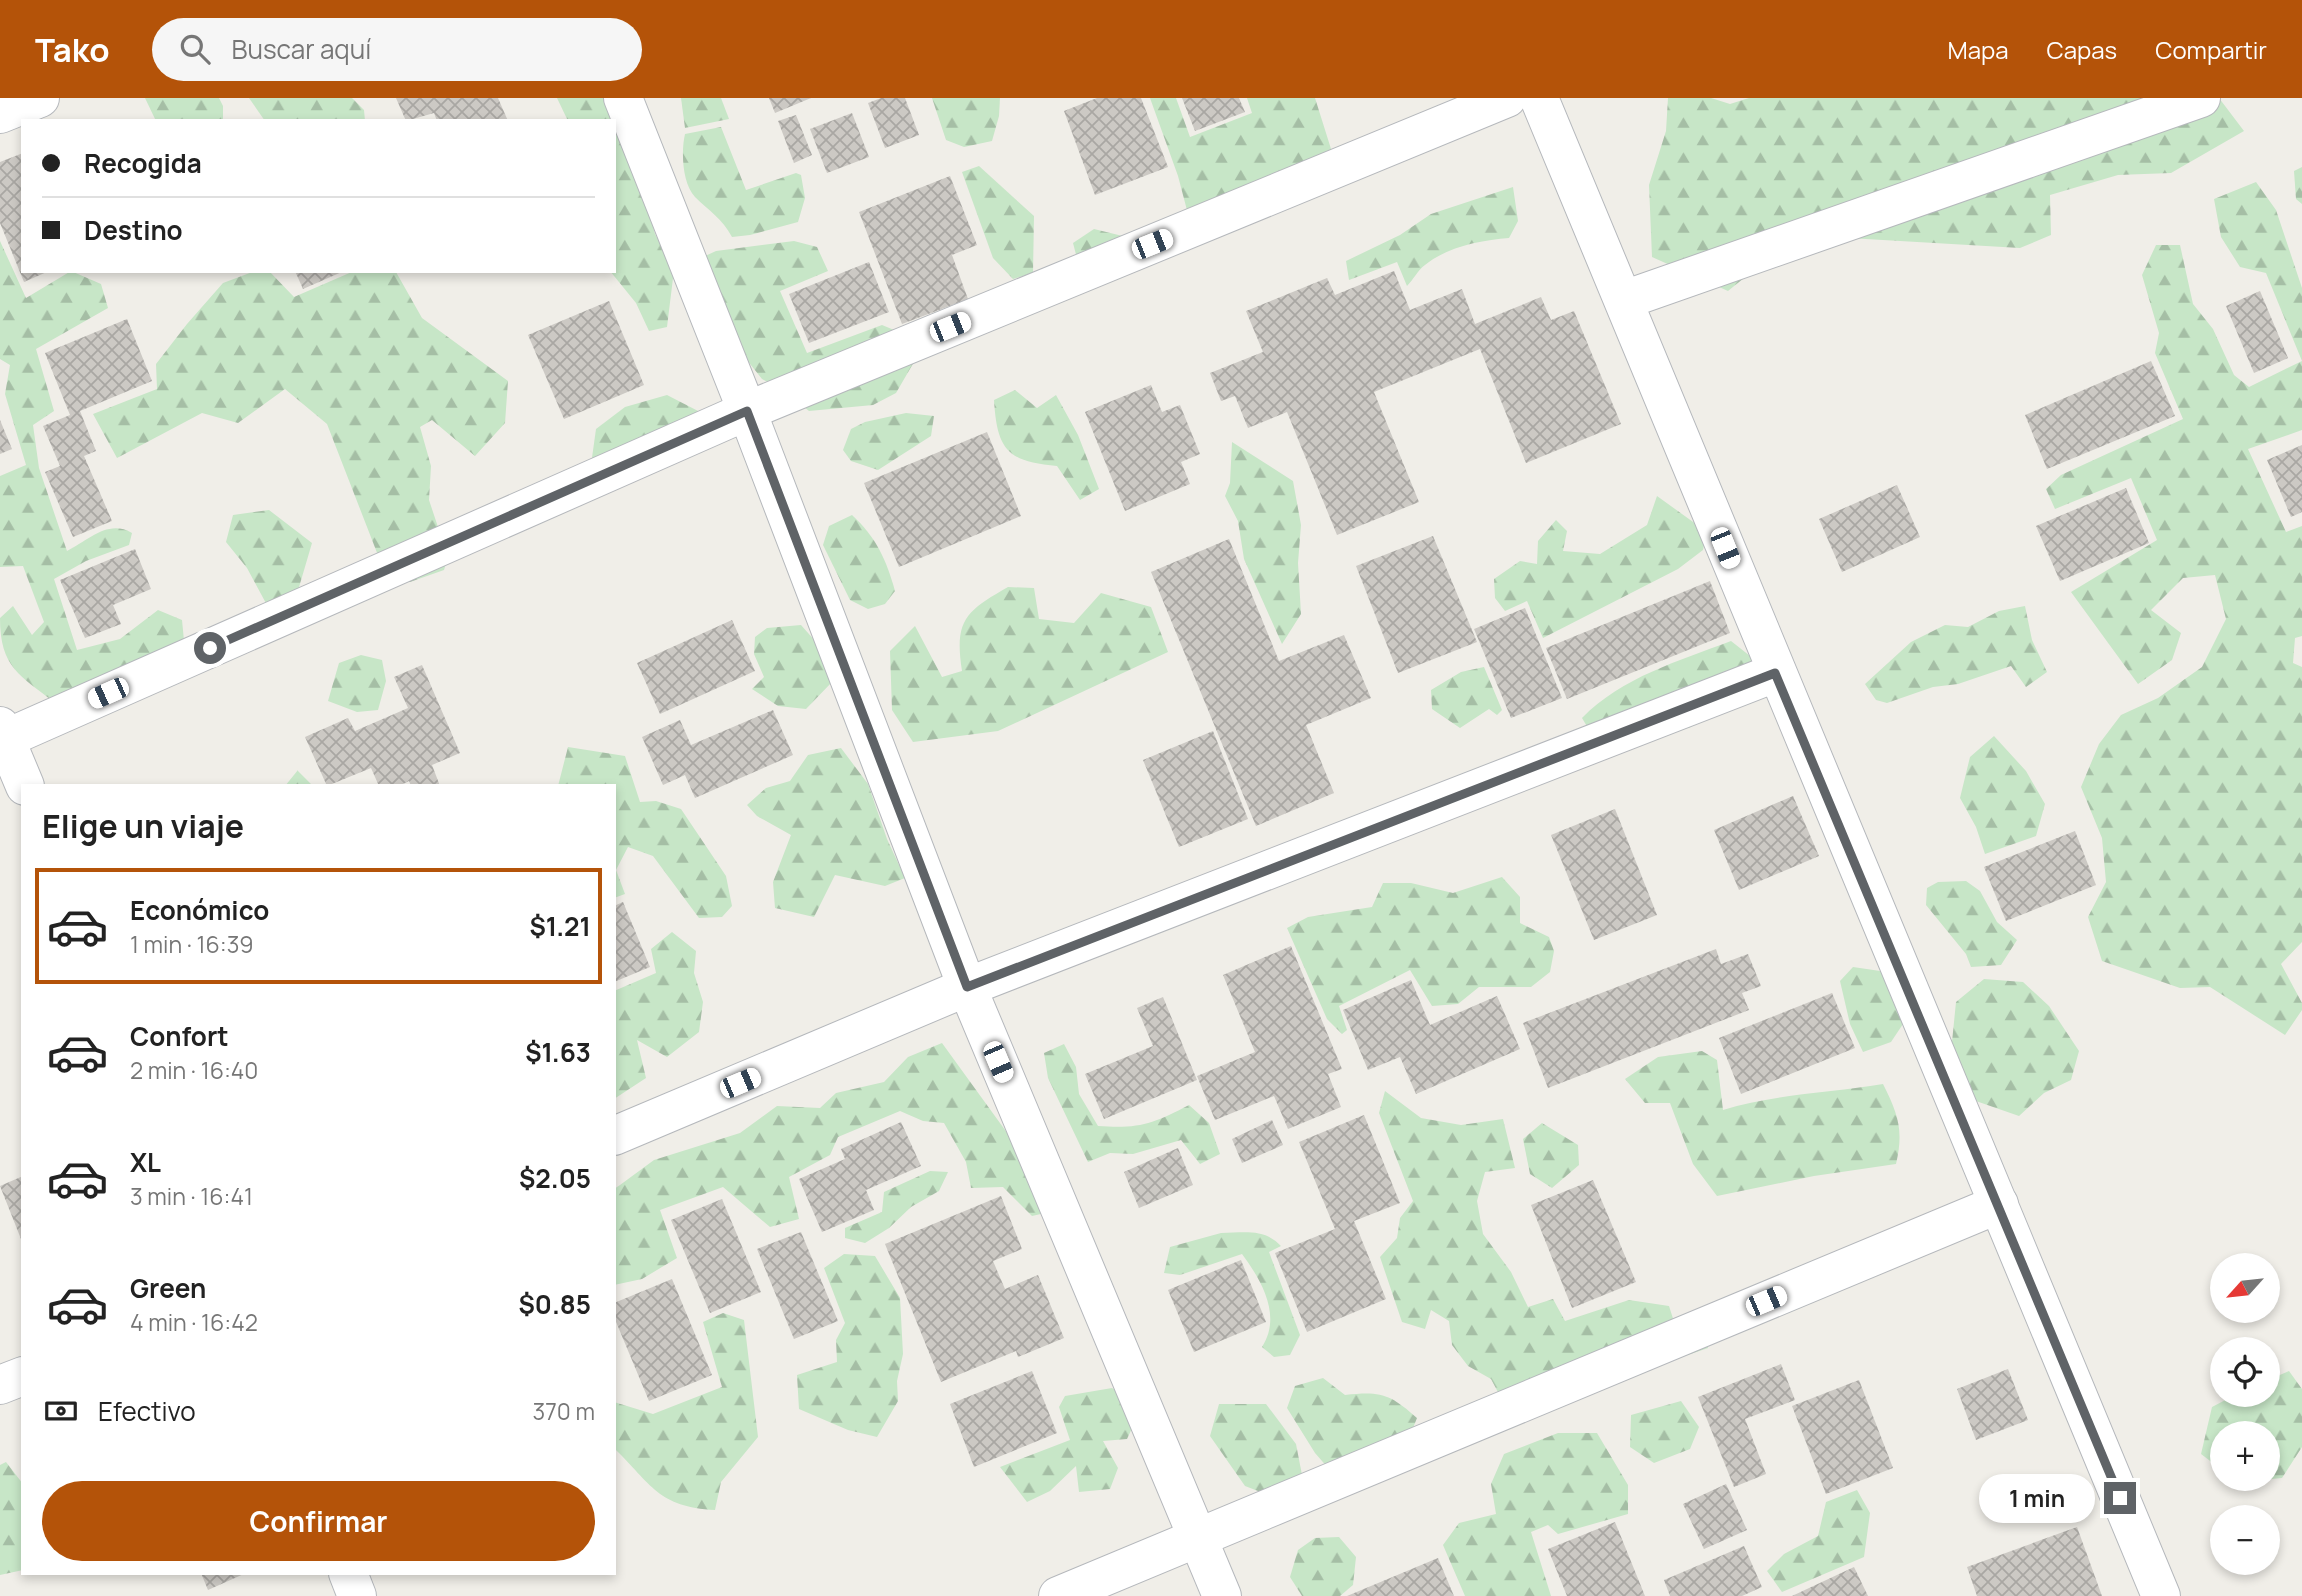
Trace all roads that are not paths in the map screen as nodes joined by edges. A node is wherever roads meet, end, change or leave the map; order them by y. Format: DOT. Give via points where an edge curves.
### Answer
graph roads {
  1 [pos="40,98"];
  2 [pos="623,98"];
  3 [pos="1507,98"];
  4 [pos="1539,98"];
  5 [pos="2201,98"];
  6 [pos="0,114"];
  7 [pos="1624,299"];
  8 [pos="747,411"];
  9 [pos="1775,673"];
  10 [pos="2,735"];
  11 [pos="24,784"];
  12 [pos="967,987"];
  13 [pos="616,1135"];
  14 [pos="1999,1204"];
  15 [pos="21,1377"];
  16 [pos="0,1385"];
  17 [pos="1199,1538"];
  18 [pos="349,1575"];
  19 [pos="357,1596"];
  20 [pos="1058,1596"];
  21 [pos="1222,1596"];
  22 [pos="2161,1596"];
  1 -- 6 [label="street"];
  2 -- 8 [label="street"];
  3 -- 8 [label="street"];
  4 -- 7 [label="street"];
  5 -- 7 [label="street"];
  7 -- 9 [label="street"];
  8 -- 10 [label="street"];
  8 -- 12 [label="street"];
  9 -- 12 [label="street"];
  9 -- 14 [label="street"];
  10 -- 11 [label="street"];
  12 -- 13 [label="street"];
  12 -- 17 [label="street"];
  14 -- 17 [label="street"];
  14 -- 22 [label="street"];
  15 -- 16 [label="street"];
  17 -- 20 [label="street"];
  17 -- 21 [label="street"];
  18 -- 19 [label="street"];
}
